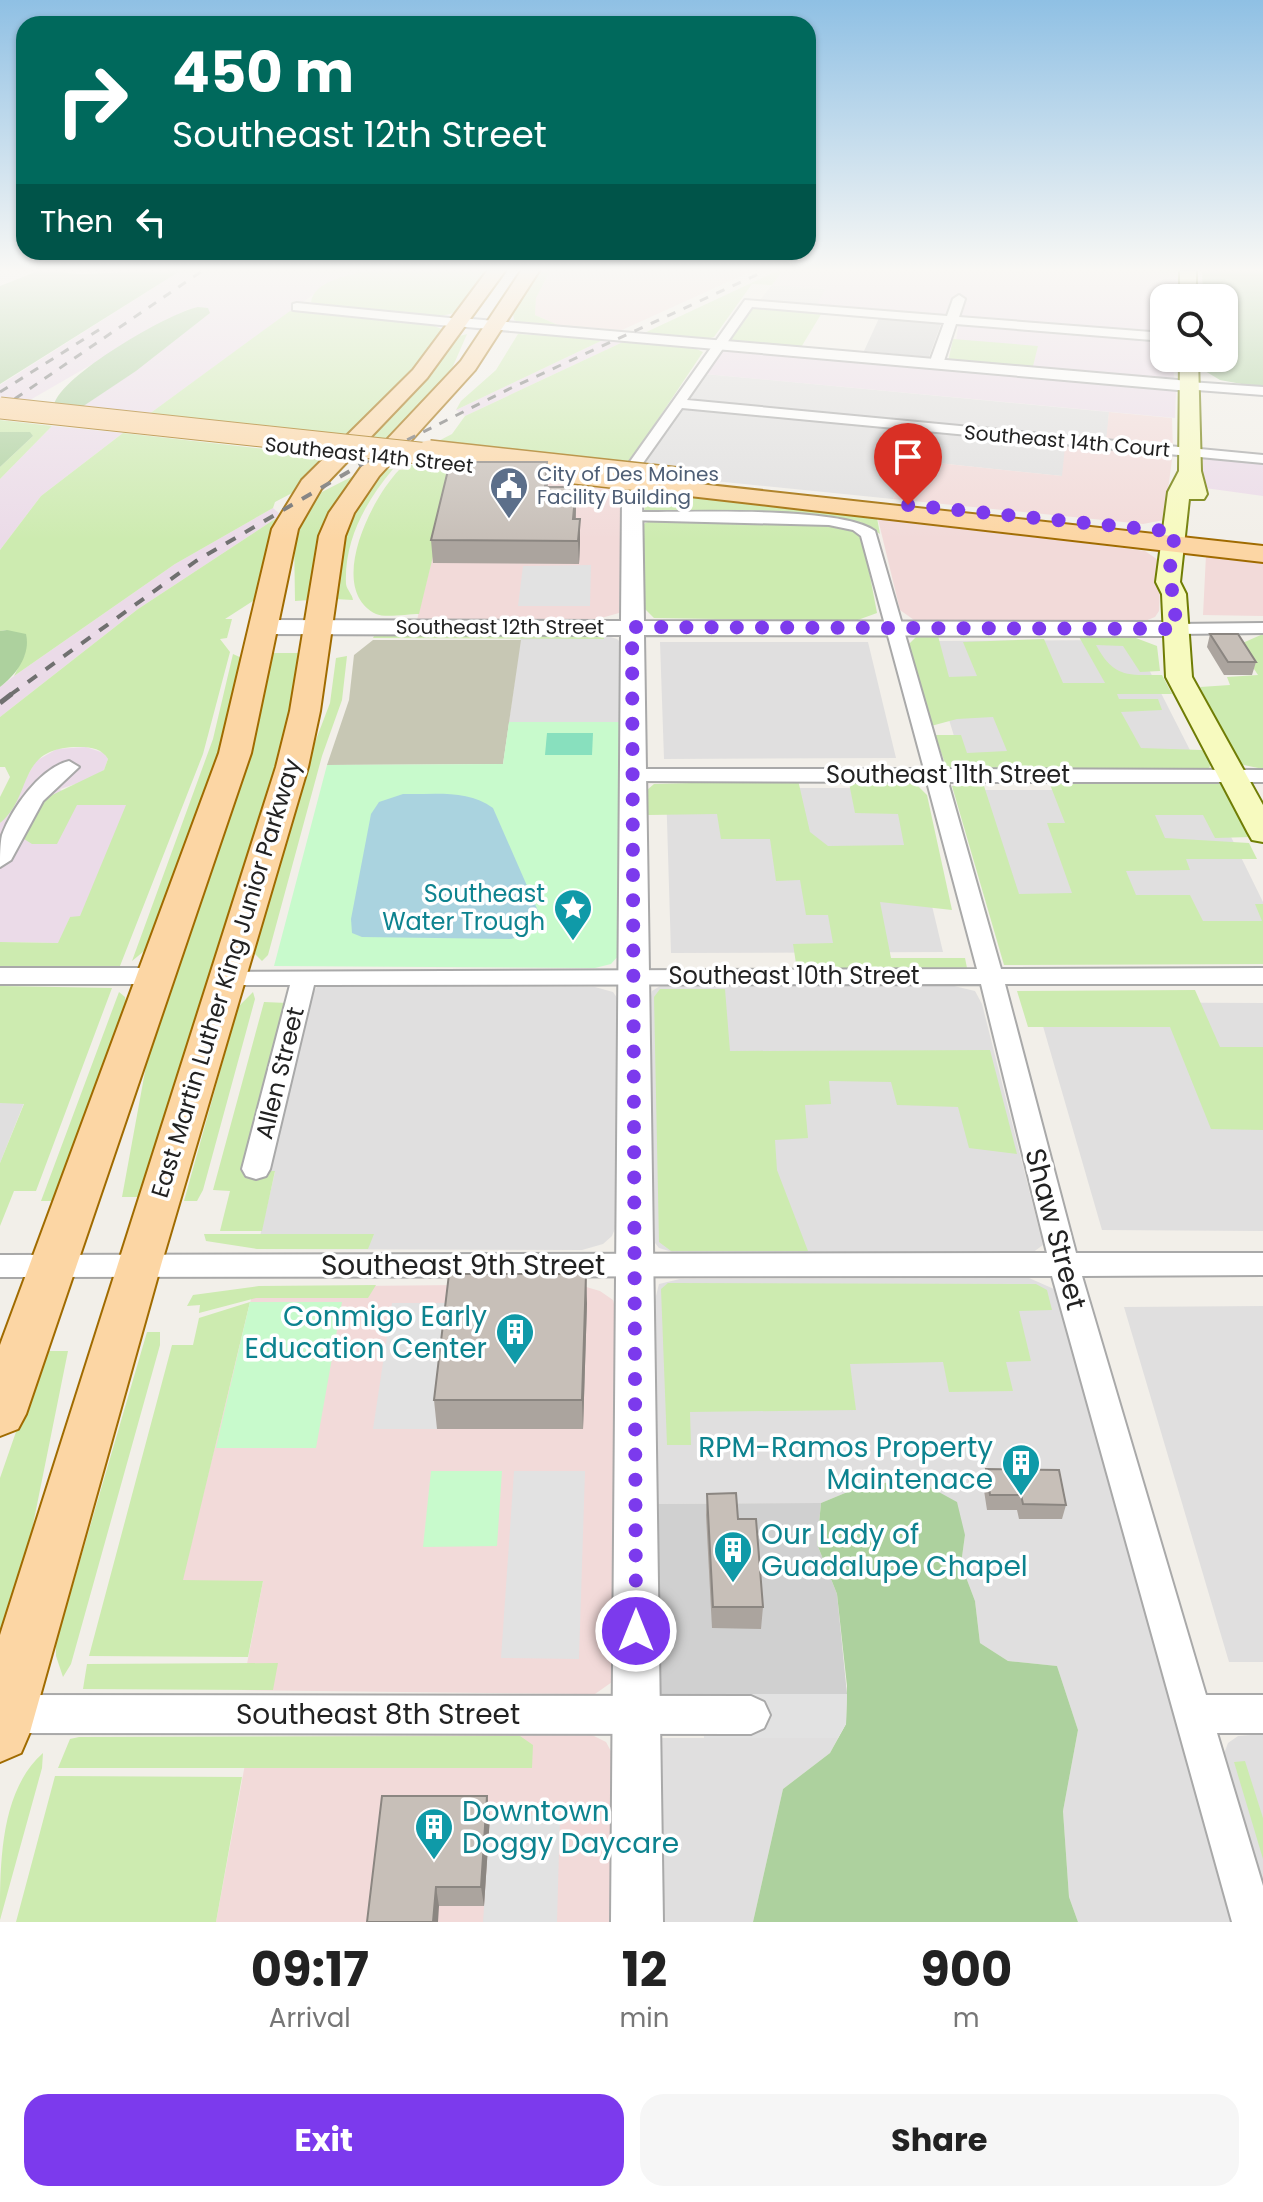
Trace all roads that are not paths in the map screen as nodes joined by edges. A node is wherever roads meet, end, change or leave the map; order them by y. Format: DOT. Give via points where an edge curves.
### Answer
graph roads {
  1 [pos="435,361"];
  2 [pos="464,361"];
  3 [pos="710,361"];
  4 [pos="899,361"];
  5 [pos="937,361"];
  6 [pos="936,364"];
  7 [pos="1189,372"];
  8 [pos="1189,386"];
  9 [pos="1263,391"];
  10 [pos="681,404"];
  11 [pos="0,411"];
  12 [pos="1263,459"];
  13 [pos="1190,462"];
  14 [pos="632,508"];
  15 [pos="1183,539"];
  16 [pos="1263,542"];
  17 [pos="1263,554"];
  18 [pos="265,627"];
  19 [pos="317,627"];
  20 [pos="632,627"];
  21 [pos="894,628"];
  22 [pos="1263,628"];
  23 [pos="1176,629"];
  24 [pos="69,767"];
  25 [pos="633,775"];
  26 [pos="935,775"];
  27 [pos="1232,776"];
  28 [pos="1263,776"];
  29 [pos="1263,833"];
  30 [pos="0,860"];
  31 [pos="990,975"];
  32 [pos="0,976"];
  33 [pos="156,976"];
  34 [pos="634,976"];
  35 [pos="1263,976"];
  36 [pos="229,977"];
  37 [pos="304,977"];
  38 [pos="256,1169"];
  39 [pos="635,1264"];
  40 [pos="1263,1264"];
  41 [pos="138,1265"];
  42 [pos="1065,1265"];
  43 [pos="0,1266"];
  44 [pos="53,1266"];
  45 [pos="0,1414"];
  46 [pos="637,1714"];
  47 [pos="1195,1714"];
  48 [pos="1263,1714"];
  49 [pos="751,1715"];
  50 [pos="3,1723"];
  51 [pos="637,1922"];
  52 [pos="1253,1922"];
  1 -- 18 [label="main road, East Martin Luther King Junior Parkway" via="303,497 280,546"];
  2 -- 19 [label="main road, East Martin Luther King Junior Parkway" via="458,378 346,502 332,536"];
  3 -- 10 [label="street"];
  4 -- 6 [label="street"];
  5 -- 6 [label="street"];
  6 -- 8 [label="street"];
  7 -- 8 [label="main road"];
  8 -- 9 [label="street"];
  8 -- 13 [label="main road"];
  10 -- 13 [label="street, Southeast 14th Court"];
  10 -- 14 [label="street" via="636,463"];
  11 -- 15 [label="main road, Southeast 14th Street"];
  12 -- 13 [label="street, Southeast 14th Court"];
  13 -- 15 [label="main road" via="1196,495"];
  14 -- 20 [label="street"];
  14 -- 21 [label="street, Shaw Street" via="858,526 869,534"];
  15 -- 16 [label="main road, Southeast 14th Street"];
  15 -- 17 [label="main road, Southeast 14th Street"];
  15 -- 23 [label="main road" via="1184,580 1174,594"];
  18 -- 19 [label="street, Southeast 12th Street"];
  18 -- 33 [label="main road, East Martin Luther King Junior Parkway" via="235,753"];
  19 -- 20 [label="street, Southeast 12th Street"];
  19 -- 36 [label="main road, East Martin Luther King Junior Parkway" via="292,767"];
  20 -- 21 [label="street, Southeast 12th Street"];
  20 -- 25 [label="street"];
  21 -- 23 [label="street, Southeast 12th Street"];
  21 -- 26 [label="street, Shaw Street"];
  22 -- 23 [label="street, Southeast 12th Street"];
  23 -- 27 [label="main road" via="1179,677"];
  24 -- 30 [label="street" via="34,795"];
  25 -- 26 [label="street, Southeast 11th Street"];
  25 -- 34 [label="street"];
  26 -- 27 [label="street, Southeast 11th Street"];
  26 -- 31 [label="street, Shaw Street"];
  27 -- 28 [label="street, Southeast 11th Street"];
  27 -- 29 [label="main road"];
  31 -- 34 [label="street, Southeast 10th Street"];
  31 -- 35 [label="street, Southeast 10th Street"];
  31 -- 42 [label="street, Shaw Street"];
  32 -- 33 [label="street"];
  33 -- 44 [label="main road, East Martin Luther King Junior Parkway"];
  34 -- 37 [label="street, Southeast 10th Street"];
  34 -- 39 [label="street"];
  36 -- 37 [label="street, Southeast 10th Street"];
  36 -- 41 [label="main road, East Martin Luther King Junior Parkway"];
  37 -- 38 [label="street, Allen Street"];
  39 -- 41 [label="street, Southeast 9th Street"];
  39 -- 42 [label="street, Southeast 9th Street"];
  39 -- 46 [label="street"];
  40 -- 42 [label="street, Southeast 9th Street"];
  41 -- 44 [label="street, Southeast 9th Street"];
  41 -- 50 [label="main road, East Martin Luther King Junior Parkway"];
  42 -- 47 [label="street, Shaw Street"];
  43 -- 44 [label="street, Southeast 9th Street"];
  44 -- 45 [label="main road, East Martin Luther King Junior Parkway"];
  46 -- 49 [label="street, Southeast 8th Street"];
  46 -- 50 [label="street, Southeast 8th Street"];
  46 -- 51 [label="street"];
  47 -- 48 [label="street"];
  47 -- 52 [label="street, Shaw Street"];
}
